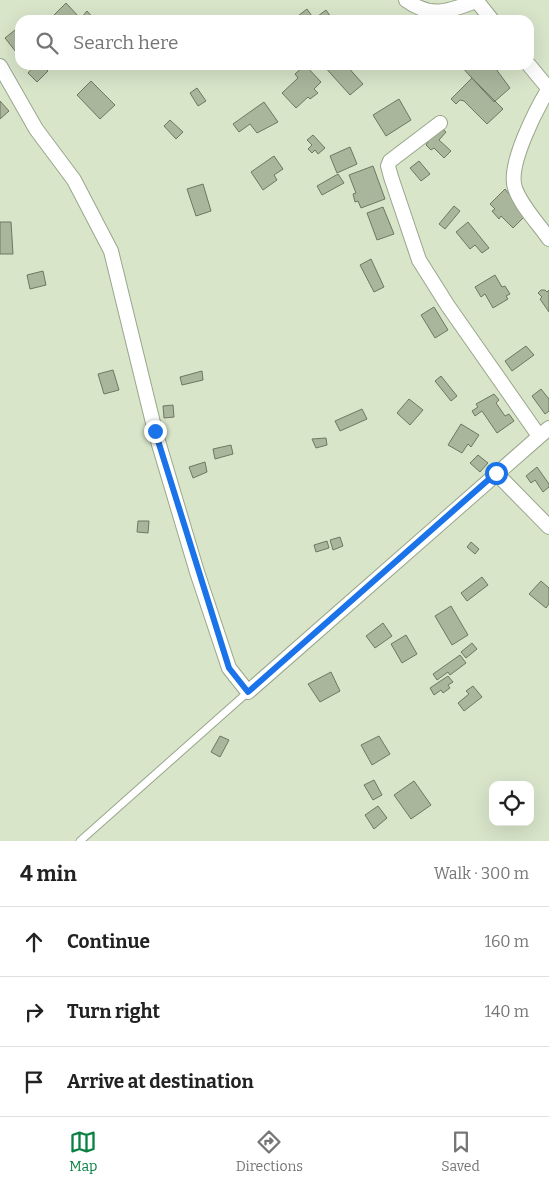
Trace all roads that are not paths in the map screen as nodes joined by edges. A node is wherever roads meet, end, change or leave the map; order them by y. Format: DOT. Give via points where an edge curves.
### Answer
graph roads {
  1 [pos="406,0"];
  2 [pos="476,0"];
  3 [pos="488,15"];
  4 [pos="0,66"];
  5 [pos="533,70"];
  6 [pos="549,88"];
  7 [pos="440,123"];
  8 [pos="549,239"];
  9 [pos="544,432"];
  10 [pos="496,473"];
  11 [pos="549,527"];
  12 [pos="248,692"];
  13 [pos="80,841"];
  1 -- 2 [label="street" via="427,11 445,13"];
  2 -- 3 [label="street"];
  4 -- 12 [label="street" via="36,130 74,180 110,251 155,431 197,572 229,668"];
  5 -- 6 [label="street"];
  6 -- 8 [label="street" via="514,170 514,186 519,198"];
  7 -- 9 [label="street" via="390,161 388,166 396,195 419,260 448,306"];
  9 -- 10 [label="street"];
  10 -- 11 [label="street"];
  10 -- 12 [label="street"];
  12 -- 13 [label="lane"];
}
